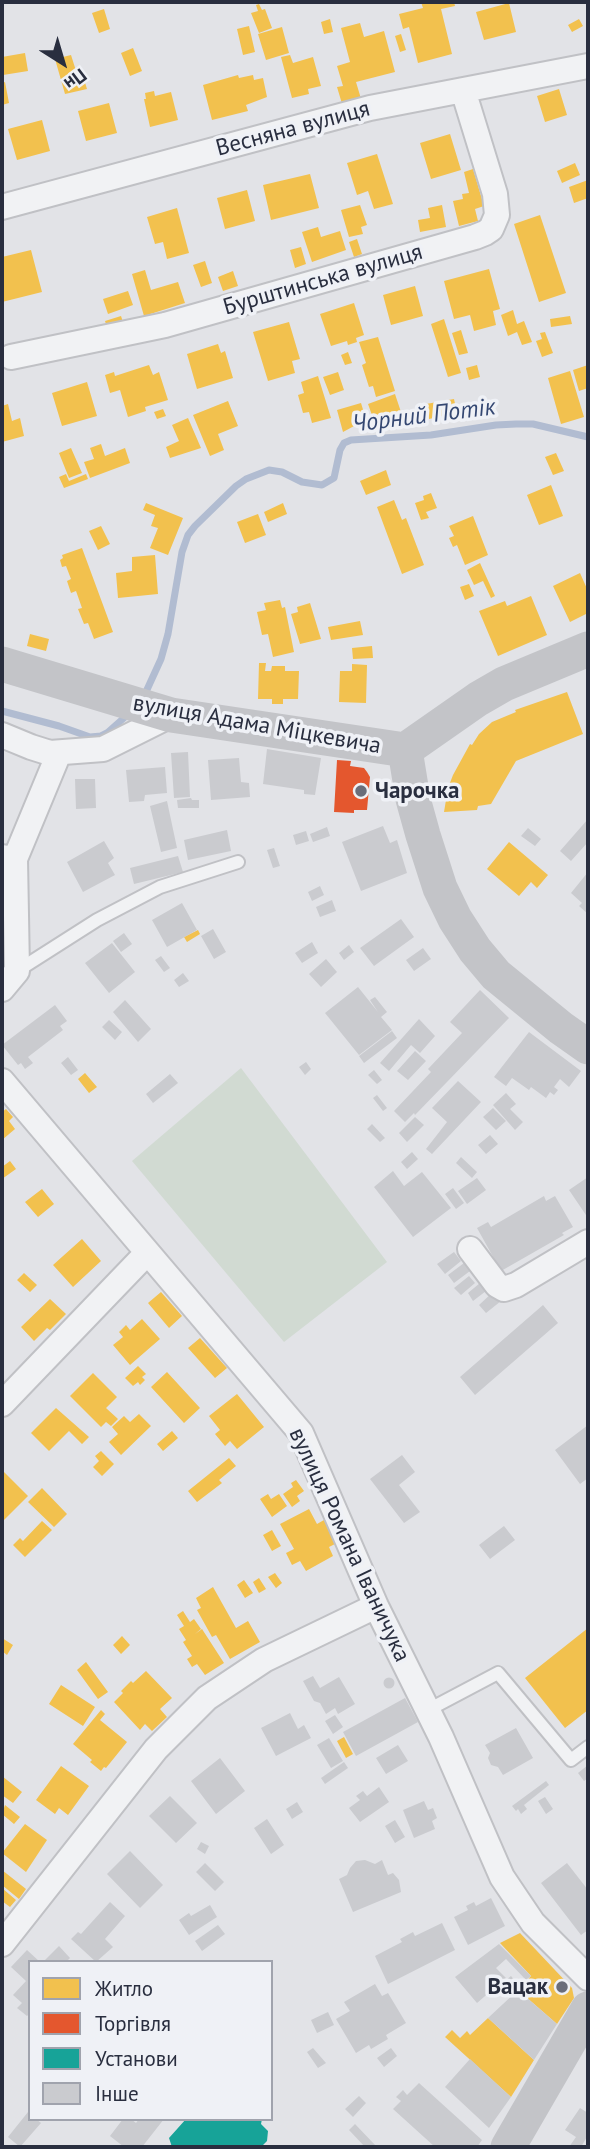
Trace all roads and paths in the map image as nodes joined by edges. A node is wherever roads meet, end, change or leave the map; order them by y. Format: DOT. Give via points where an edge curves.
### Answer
graph roads {
  1 [pos="588,66"];
  2 [pos="463,90"];
  3 [pos="2,207"];
  4 [pos="11,357"];
  5 [pos="588,649"];
  6 [pos="2,664"];
  7 [pos="171,715"];
  8 [pos="2,735"];
  9 [pos="405,750"];
  10 [pos="59,753"];
  11 [pos="8,858"];
  12 [pos="238,862"];
  13 [pos="10,980"];
  14 [pos="588,1047"];
  15 [pos="2,1081"];
  16 [pos="588,1242"];
  17 [pos="470,1249"];
  18 [pos="147,1254"];
  19 [pos="2,1404"];
  20 [pos="376,1606"];
  21 [pos="428,1710"];
  22 [pos="588,1747"];
  23 [pos="2,1944"];
  24 [pos="588,1978"];
  25 [pos="588,2009"];
  26 [pos="508,2147"];
  1 -- 2 [label="street, Весняна вулиця"];
  2 -- 3 [label="street, Весняна вулиця" via="370,108"];
  2 -- 4 [label="street, Бурштинська вулиця" via="497,205 495,222 485,233 165,325"];
  5 -- 9 [label="street" via="504,684"];
  6 -- 7 [label="street, вулиця Адама Міцкевича"];
  7 -- 9 [label="street, вулиця Адама Міцкевича"];
  7 -- 10 [label="street" via="110,747"];
  8 -- 10 [label="street"];
  9 -- 14 [label="street, вулиця Адама Міцкевича" via="416,811 440,888 455,919 496,975"];
  10 -- 11 [label="street"];
  11 -- 13 [label="street"];
  12 -- 13 [label="lane" via="160,887 97,920"];
  15 -- 18 [label="street, вулиця Романа Іваничука"];
  16 -- 17 [label="street" via="504,1289"];
  18 -- 19 [label="street"];
  18 -- 20 [label="street, вулиця Романа Іваничука" via="301,1433"];
  20 -- 21 [label="street, вулиця Романа Іваничука"];
  20 -- 23 [label="street" via="264,1660 207,1698 156,1749"];
  21 -- 22 [label="lane" via="498,1673 571,1760"];
  21 -- 24 [label="street, вулиця Романа Іваничука" via="502,1877 533,1923"];
  25 -- 26 [label="street"];
}
